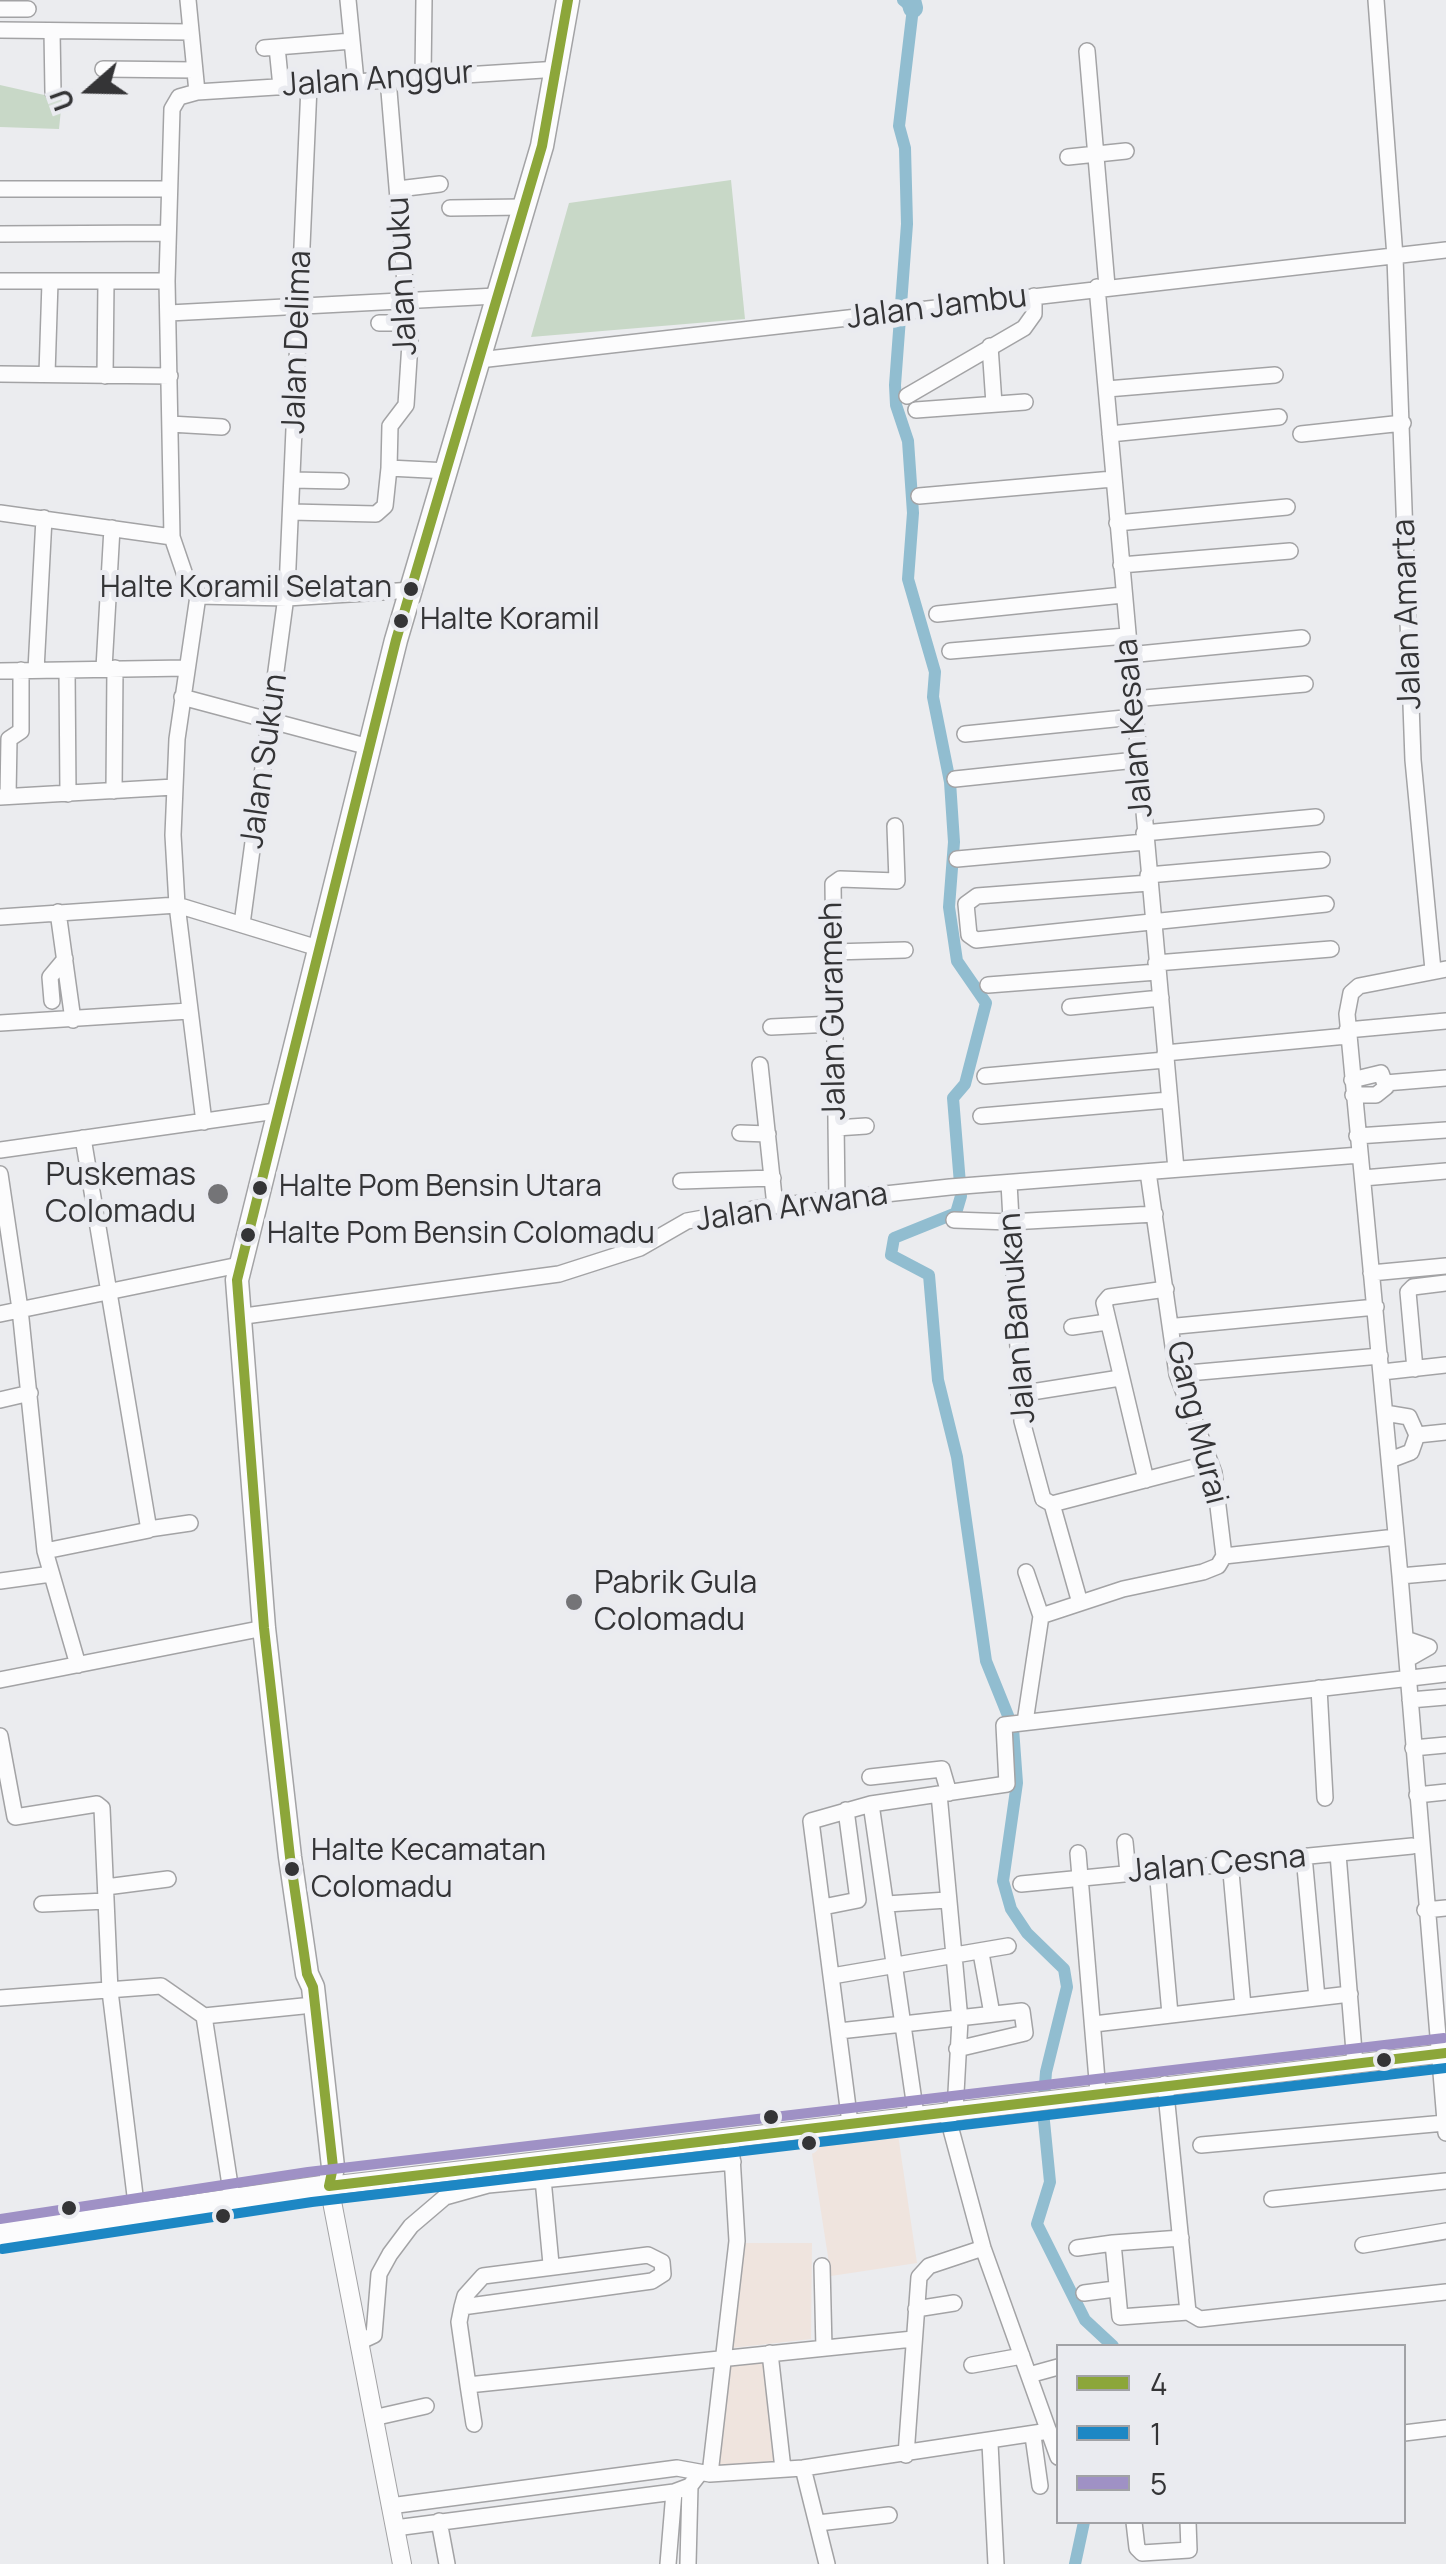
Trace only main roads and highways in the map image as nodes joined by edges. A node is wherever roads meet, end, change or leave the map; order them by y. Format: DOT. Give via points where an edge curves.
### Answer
graph roads {
  1 [pos="568,0"];
  2 [pos="306,1974"];
  3 [pos="1442,2054"];
  4 [pos="329,2186"];
  5 [pos="0,2234"];
  6 [pos="402,2564"];
  1 -- 2 [label="highway" via="559,69 524,207 370,747 239,1264 237,1317 264,1628"];
  2 -- 4 [label="highway" via="313,1987 333,2167"];
  2 -- 4 [label="highway" via="301,1989 321,2168"];
  3 -- 4 [label="main road"];
  4 -- 5 [label="highway"];
  4 -- 6 [label="main road"];
}
